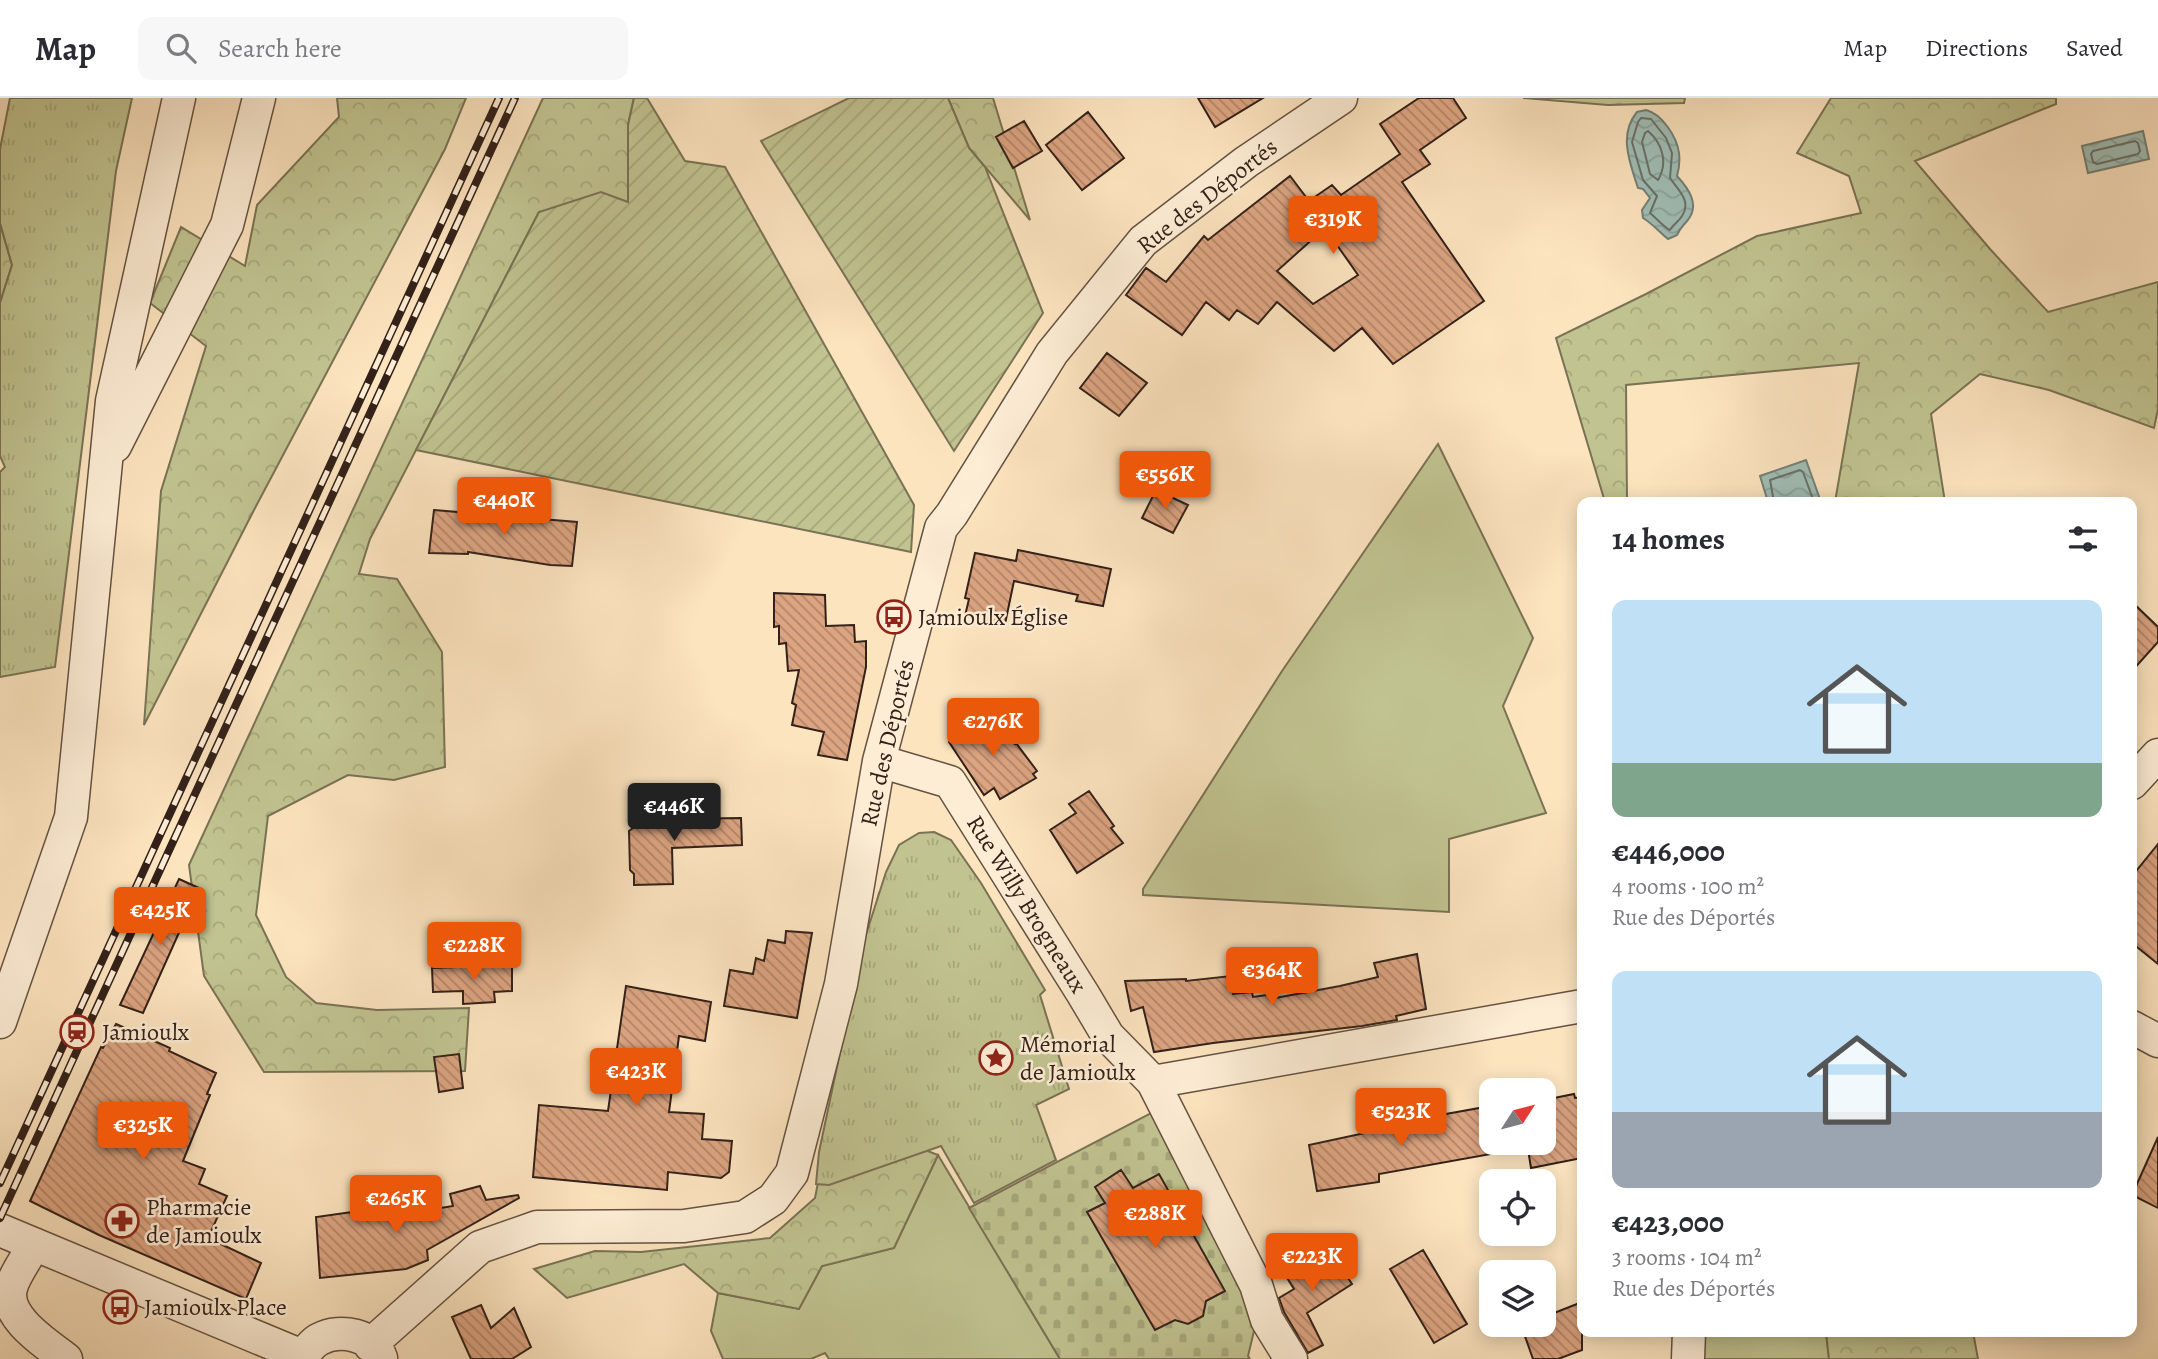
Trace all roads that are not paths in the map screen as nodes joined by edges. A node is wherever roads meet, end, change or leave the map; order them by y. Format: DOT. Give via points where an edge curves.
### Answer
graph roads {
  1 [pos="179,98"];
  2 [pos="259,98"];
  3 [pos="1341,98"];
  4 [pos="106,463"];
  5 [pos="2158,755"];
  6 [pos="879,761"];
  7 [pos="2137,778"];
  8 [pos="1577,1007"];
  9 [pos="0,1022"];
  10 [pos="2137,1030"];
  11 [pos="2158,1041"];
  12 [pos="1153,1082"];
  13 [pos="0,1230"];
  14 [pos="34,1244"];
  15 [pos="1689,1337"];
  16 [pos="375,1352"];
  17 [pos="302,1357"];
  18 [pos="66,1359"];
  19 [pos="1291,1359"];
  20 [pos="1688,1359"];
  1 -- 4 [label="street" via="112,401"];
  2 -- 4 [label="street" via="227,225"];
  3 -- 6 [label="street, Rue des Déportés" via="1246,162 1143,241 1052,353 941,528"];
  4 -- 9 [label="street" via="71,817"];
  5 -- 7 [label="street"];
  6 -- 12 [label="street, Rue Willy Brogneaux" via="950,782 1108,1036"];
  6 -- 16 [label="street, Rue des Déportés" via="841,984 792,1173 773,1199 745,1217 684,1226 537,1227 480,1248"];
  8 -- 12 [label="street"];
  10 -- 11 [label="street"];
  12 -- 19 [label="street, Rue Willy Brogneaux" via="1256,1285 1267,1320"];
  13 -- 14 [label="street"];
  14 -- 17 [label="street"];
  14 -- 18 [label="street" via="10,1289 10,1301 20,1321"];
  15 -- 20 [label="street"];
  16 -- 17 [label="street" via="363,1338 344,1333 319,1339"];
}
